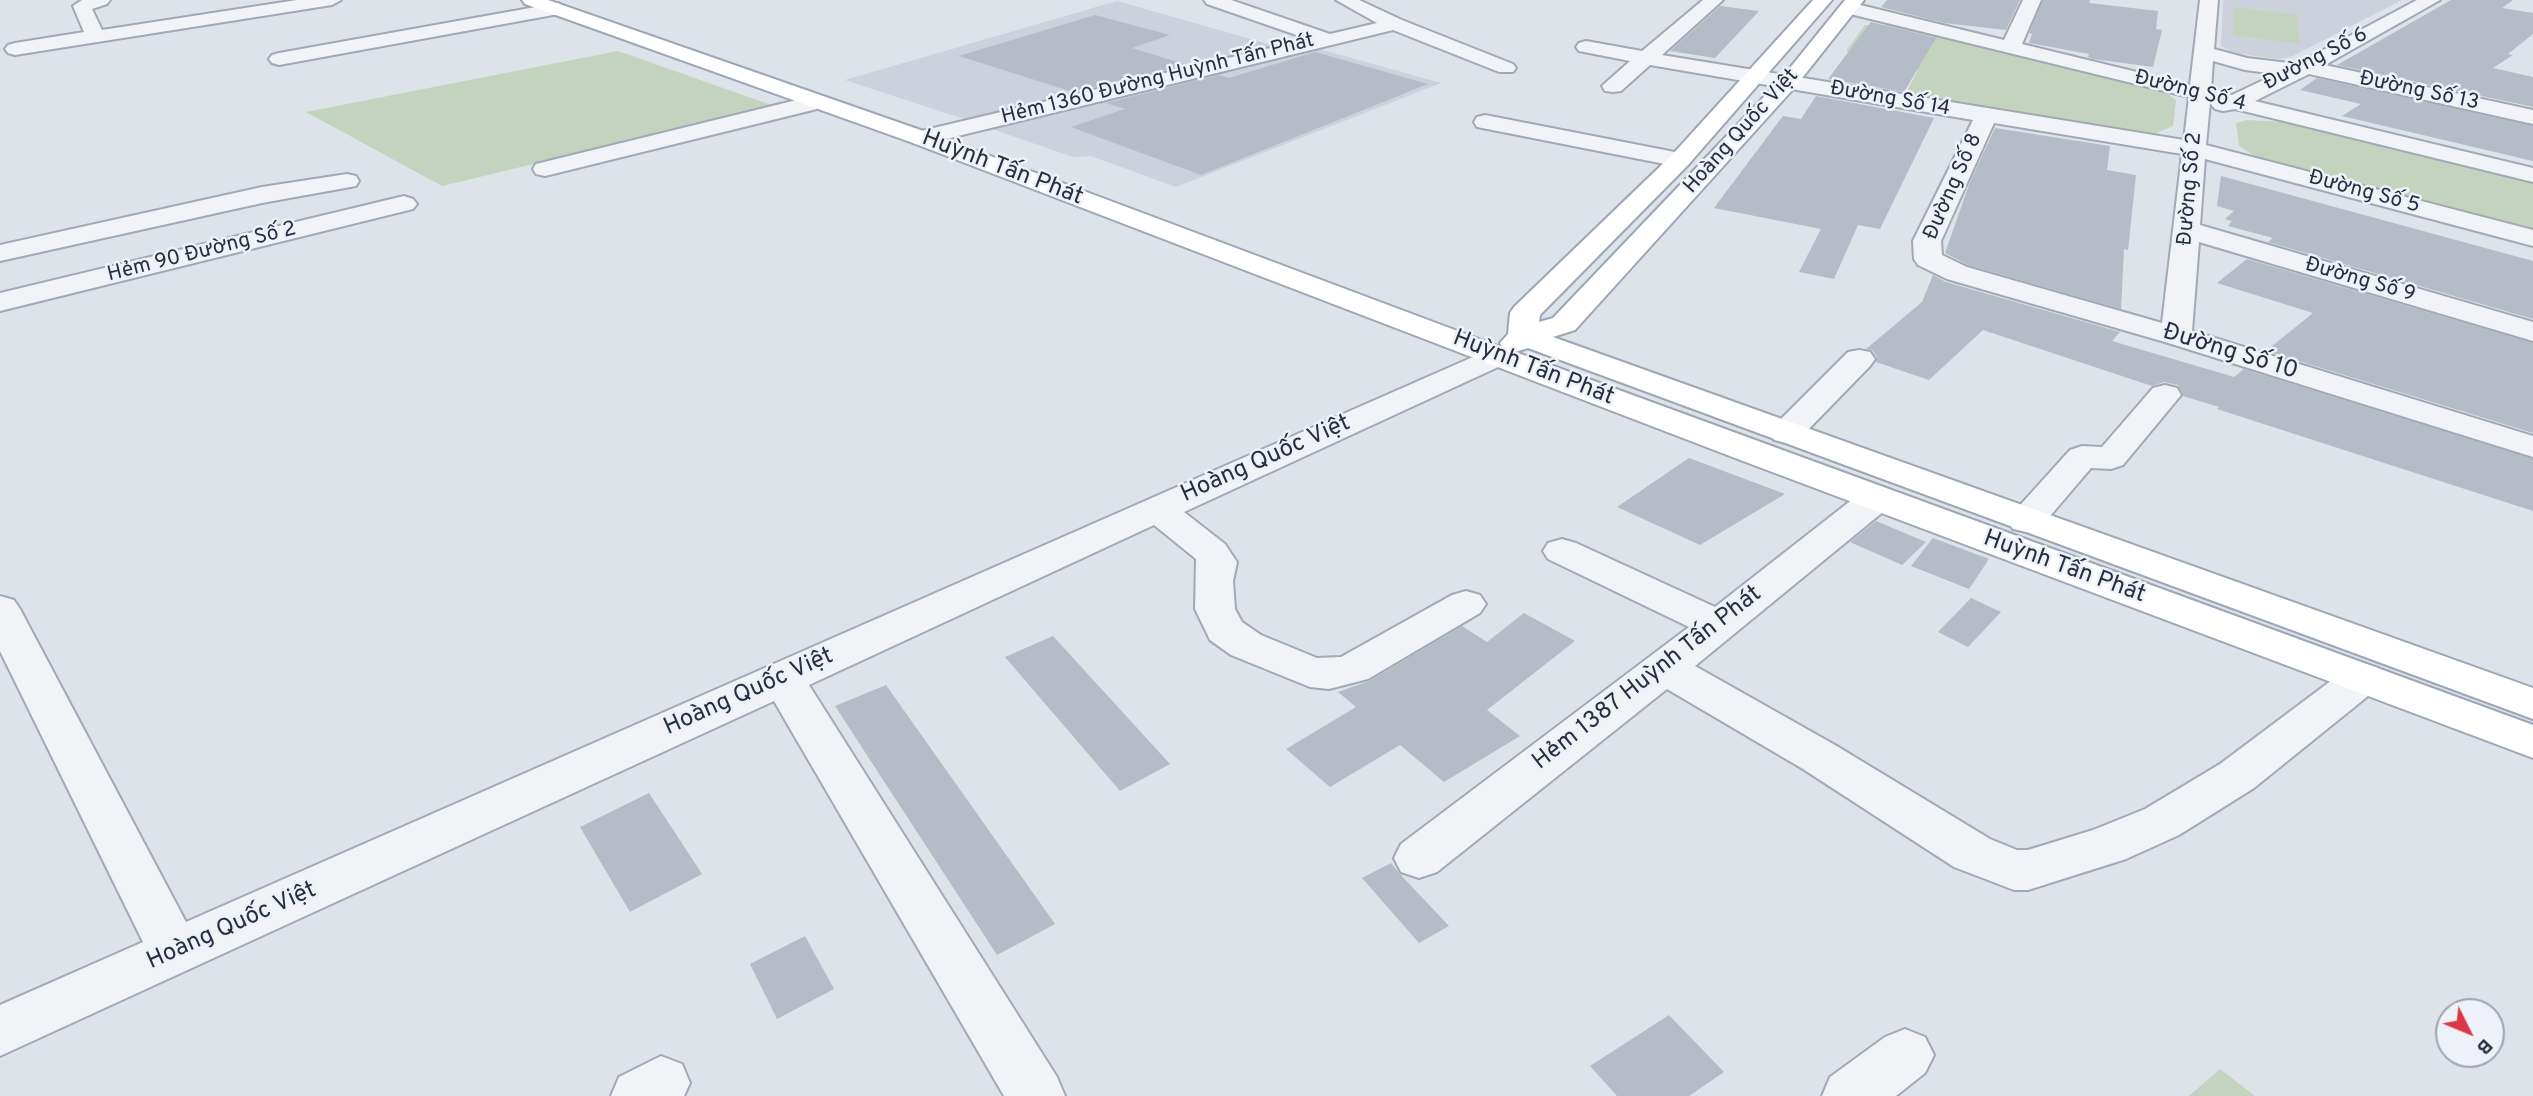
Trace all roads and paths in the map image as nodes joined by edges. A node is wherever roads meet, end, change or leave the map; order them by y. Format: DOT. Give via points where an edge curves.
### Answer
graph roads {
  1 [pos="101,0"];
  2 [pos="194,0"];
  3 [pos="332,0"];
  4 [pos="531,0"];
  5 [pos="1213,0"];
  6 [pos="1345,0"];
  7 [pos="1714,0"];
  8 [pos="1823,0"];
  9 [pos="2032,0"];
  10 [pos="2209,0"];
  11 [pos="2431,0"];
  12 [pos="564,4"];
  13 [pos="1851,4"];
  14 [pos="230,16"];
  15 [pos="1395,24"];
  16 [pos="96,37"];
  17 [pos="1327,39"];
  18 [pos="1586,47"];
  19 [pos="2011,47"];
  20 [pos="15,49"];
  21 [pos="2204,52"];
  22 [pos="1647,58"];
  23 [pos="279,59"];
  24 [pos="1506,68"];
  25 [pos="2302,68"];
  26 [pos="1754,78"];
  27 [pos="1788,83"];
  28 [pos="1614,86"];
  29 [pos="2533,91"];
  30 [pos="817,102"];
  31 [pos="2199,102"];
  32 [pos="2232,103"];
  33 [pos="2506,111"];
  34 [pos="1986,117"];
  35 [pos="2533,117"];
  36 [pos="1485,122"];
  37 [pos="950,130"];
  38 [pos="921,138"];
  39 [pos="2194,149"];
  40 [pos="1680,160"];
  41 [pos="545,169"];
  42 [pos="2533,175"];
  43 [pos="347,181"];
  44 [pos="404,204"];
  45 [pos="2186,230"];
  46 [pos="2533,238"];
  47 [pos="0,253"];
  48 [pos="1927,259"];
  49 [pos="1335,270"];
  50 [pos="0,302"];
  51 [pos="2533,332"];
  52 [pos="2176,336"];
  53 [pos="1505,340"];
  54 [pos="1859,359"];
  55 [pos="2165,395"];
  56 [pos="1786,433"];
  57 [pos="2533,447"];
  58 [pos="1876,499"];
  59 [pos="1157,509"];
  60 [pos="2026,521"];
  61 [pos="1562,551"];
  62 [pos="1466,604"];
  63 [pos="0,609"];
  64 [pos="2236,615"];
  65 [pos="1716,624"];
  66 [pos="1665,668"];
  67 [pos="783,678"];
  68 [pos="2363,678"];
  69 [pos="2533,705"];
  70 [pos="2533,742"];
  71 [pos="1419,858"];
  72 [pos="174,953"];
  73 [pos="0,1031"];
  74 [pos="1905,1055"];
  75 [pos="1036,1096"];
  76 [pos="1851,1096"];
  1 -- 16 [label="street" via="82,5"];
  2 -- 14 [label="street"];
  3 -- 14 [label="street"];
  4 -- 12 [label="main road, Huỳnh Tấn Phát"];
  5 -- 17 [label="street"];
  6 -- 15 [label="street"];
  7 -- 22 [label="street"];
  8 -- 26 [label="main road, Hoàng Quốc Việt"];
  9 -- 19 [label="street"];
  10 -- 21 [label="street, Đường Số 2"];
  11 -- 25 [label="street, Đường Số 6"];
  12 -- 23 [label="street"];
  12 -- 30 [label="main road, Huỳnh Tấn Phát"];
  12 -- 37 [label="main road, Huỳnh Tấn Phát"];
  13 -- 19 [label="street, Đường Số 4"];
  13 -- 27 [label="main road, Hoàng Quốc Việt"];
  14 -- 16 [label="street" via="210,28"];
  15 -- 17 [label="street, Hẻm 1360 Đường Huỳnh Tấn Phát"];
  15 -- 24 [label="street"];
  16 -- 20 [label="street"];
  17 -- 37 [label="street, Hẻm 1360 Đường Huỳnh Tấn Phát"];
  18 -- 22 [label="street, Đường Số 14"];
  19 -- 31 [label="street, Đường Số 4"];
  21 -- 25 [label="street, Đường Số 13" via="2245,64"];
  21 -- 31 [label="street, Đường Số 2"];
  22 -- 26 [label="street, Đường Số 14"];
  22 -- 28 [label="street"];
  25 -- 32 [label="street, Đường Số 6"];
  25 -- 33 [label="street, Đường Số 13"];
  26 -- 27 [label="street, Đường Số 14"];
  26 -- 40 [label="main road, Hoàng Quốc Việt"];
  27 -- 34 [label="street, Đường Số 14"];
  27 -- 53 [label="main road, Hoàng Quốc Việt" via="1564,324"];
  29 -- 33 [label="street"];
  30 -- 38 [label="main road, Huỳnh Tấn Phát"];
  30 -- 41 [label="street"];
  31 -- 32 [label="street, Đường Số 4"];
  31 -- 39 [label="street, Đường Số 2"];
  32 -- 42 [label="street, Đường Số 4"];
  33 -- 35 [label="street, Đường Số 13"];
  34 -- 39 [label="street, Đường Số 14"];
  34 -- 48 [label="street, Đường Số 8" via="1927,242"];
  36 -- 40 [label="street"];
  37 -- 38 [label="street, Hẻm 1360 Đường Huỳnh Tấn Phát"];
  37 -- 49 [label="main road, Huỳnh Tấn Phát"];
  38 -- 53 [label="main road, Huỳnh Tấn Phát"];
  39 -- 45 [label="street, Đường Số 2"];
  39 -- 46 [label="street, Đường Số 5"];
  40 -- 53 [label="main road, Hoàng Quốc Việt" via="1525,313"];
  43 -- 47 [label="street" via="262,195"];
  44 -- 50 [label="street, Hẻm 90 Đường Số 2"];
  45 -- 51 [label="street, Đường Số 9"];
  45 -- 52 [label="street, Đường Số 2"];
  48 -- 52 [label="street, Đường Số 10" via="1957,273"];
  52 -- 57 [label="street, Đường Số 10"];
  53 -- 56 [label="main road, Huỳnh Tấn Phát"];
  53 -- 58 [label="main road, Huỳnh Tấn Phát"];
  53 -- 59 [label="street, Hoàng Quốc Việt"];
  54 -- 56 [label="street"];
  55 -- 60 [label="street" via="2112,457 2082,457"];
  56 -- 60 [label="main road, Huỳnh Tấn Phát"];
  58 -- 64 [label="main road, Huỳnh Tấn Phát"];
  58 -- 65 [label="street, Hẻm 1387 Huỳnh Tấn Phát"];
  59 -- 62 [label="street" via="1211,552 1217,562 1215,609 1225,630 1246,645 1310,672 1353,669"];
  59 -- 67 [label="street, Hoàng Quốc Việt"];
  60 -- 64 [label="main road, Huỳnh Tấn Phát"];
  61 -- 65 [label="street"];
  63 -- 72 [label="street"];
  64 -- 68 [label="main road, Huỳnh Tấn Phát"];
  64 -- 69 [label="main road, Huỳnh Tấn Phát"];
  65 -- 66 [label="street, Hẻm 1387 Huỳnh Tấn Phát"];
  66 -- 68 [label="street" via="1972,853 2006,867 2028,870 2162,822 2237,776"];
  66 -- 71 [label="street, Hẻm 1387 Huỳnh Tấn Phát"];
  67 -- 72 [label="street, Hoàng Quốc Việt"];
  67 -- 75 [label="street"];
  68 -- 70 [label="main road, Huỳnh Tấn Phát"];
  72 -- 73 [label="street, Hoàng Quốc Việt"];
  74 -- 76 [label="street"];
}
